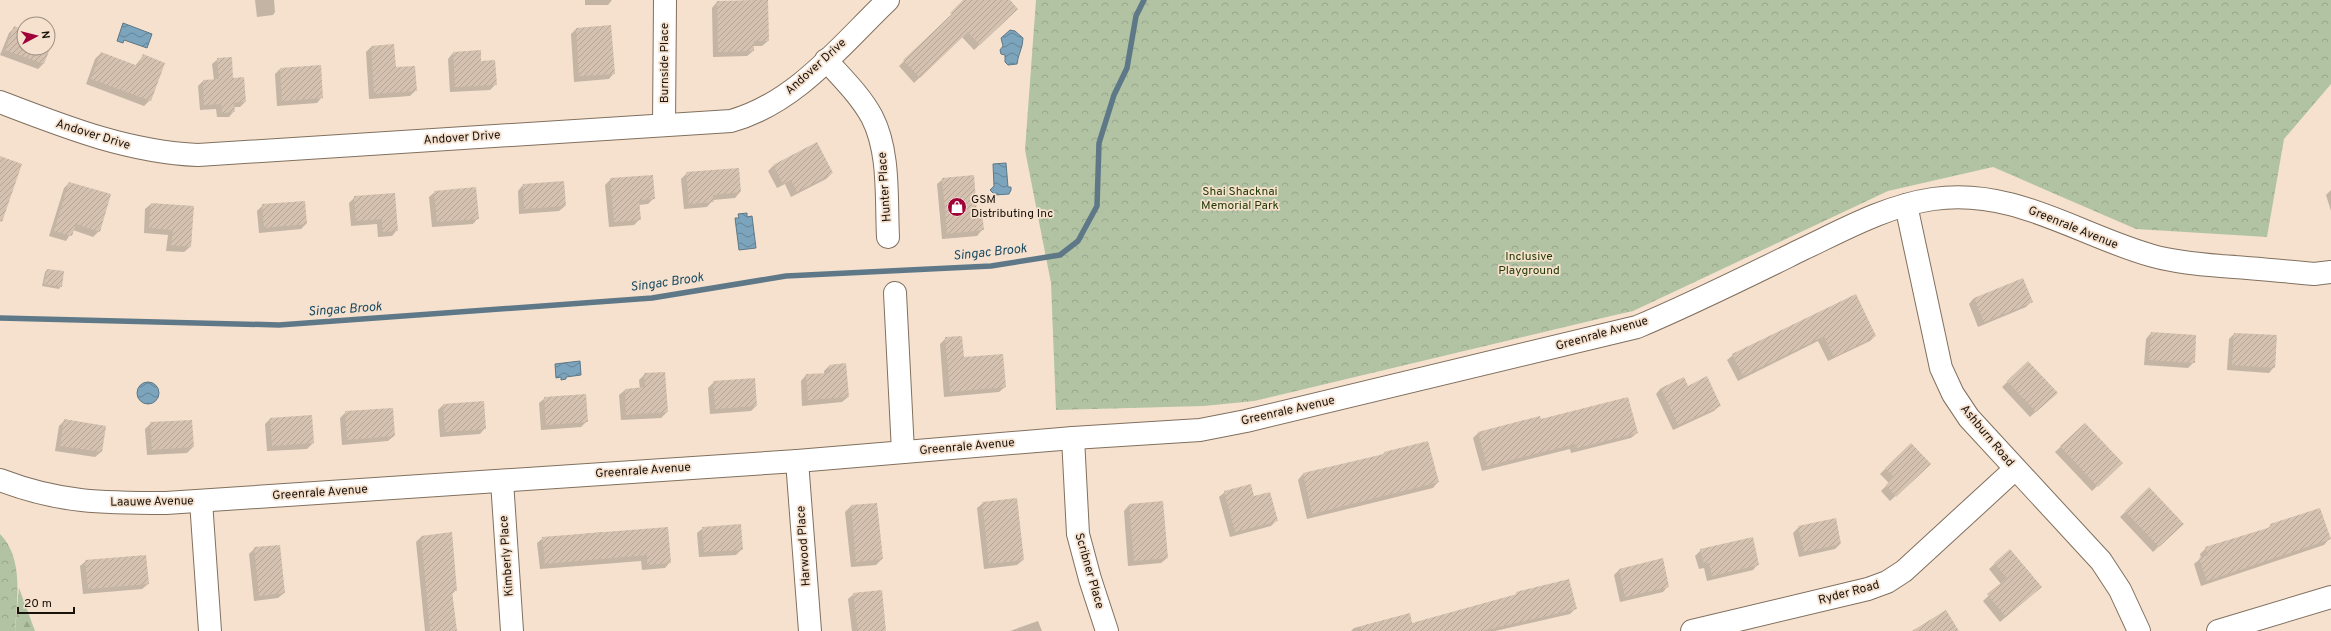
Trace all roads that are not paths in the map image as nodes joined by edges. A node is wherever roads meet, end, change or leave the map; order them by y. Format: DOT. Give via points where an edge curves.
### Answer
graph roads {
  1 [pos="665,0"];
  2 [pos="888,0"];
  3 [pos="826,60"];
  4 [pos="0,102"];
  5 [pos="664,125"];
  6 [pos="1906,205"];
  7 [pos="888,237"];
  8 [pos="2331,272"];
  9 [pos="895,293"];
  10 [pos="1073,438"];
  11 [pos="903,452"];
  12 [pos="797,460"];
  13 [pos="2014,470"];
  14 [pos="0,480"];
  15 [pos="502,481"];
  16 [pos="201,501"];
  17 [pos="2331,597"];
  18 [pos="210,631"];
  19 [pos="512,631"];
  20 [pos="810,631"];
  21 [pos="1107,631"];
  22 [pos="1692,631"];
  23 [pos="2139,631"];
  24 [pos="2218,631"];
  1 -- 5 [label="street, Burnside Place"];
  2 -- 3 [label="street, Andover Drive"];
  3 -- 5 [label="street, Andover Drive" via="795,90 749,116 731,121"];
  3 -- 7 [label="street, Hunter Place" via="858,95 878,131 884,154"];
  4 -- 5 [label="street, Andover Drive" via="105,141 171,154 198,155"];
  6 -- 8 [label="street, Greenrale Avenue" via="1941,199 1975,198 2007,203 2047,214 2123,248 2155,257 2306,273"];
  6 -- 10 [label="street, Greenrale Avenue" via="1865,219 1679,310 1637,327 1246,422 1200,430"];
  6 -- 13 [label="street, Ashburn Road" via="1941,368 1953,394 1969,418"];
  9 -- 11 [label="street"];
  10 -- 11 [label="street, Greenrale Avenue"];
  10 -- 21 [label="street, Scribner Place" via="1078,534"];
  11 -- 12 [label="street, Greenrale Avenue"];
  12 -- 15 [label="street, Greenrale Avenue"];
  12 -- 20 [label="street, Harwood Place"];
  13 -- 22 [label="street, Ryder Road" via="1904,571 1887,582 1868,590"];
  13 -- 23 [label="street, Ashburn Road" via="2101,561 2120,590"];
  14 -- 16 [label="street, Laauwe Avenue" via="31,492 68,500 107,503"];
  15 -- 16 [label="street, Greenrale Avenue"];
  15 -- 19 [label="street, Kimberly Place"];
  16 -- 18 [label="street, Laauwe Avenue"];
  17 -- 24 [label="street"];
}
